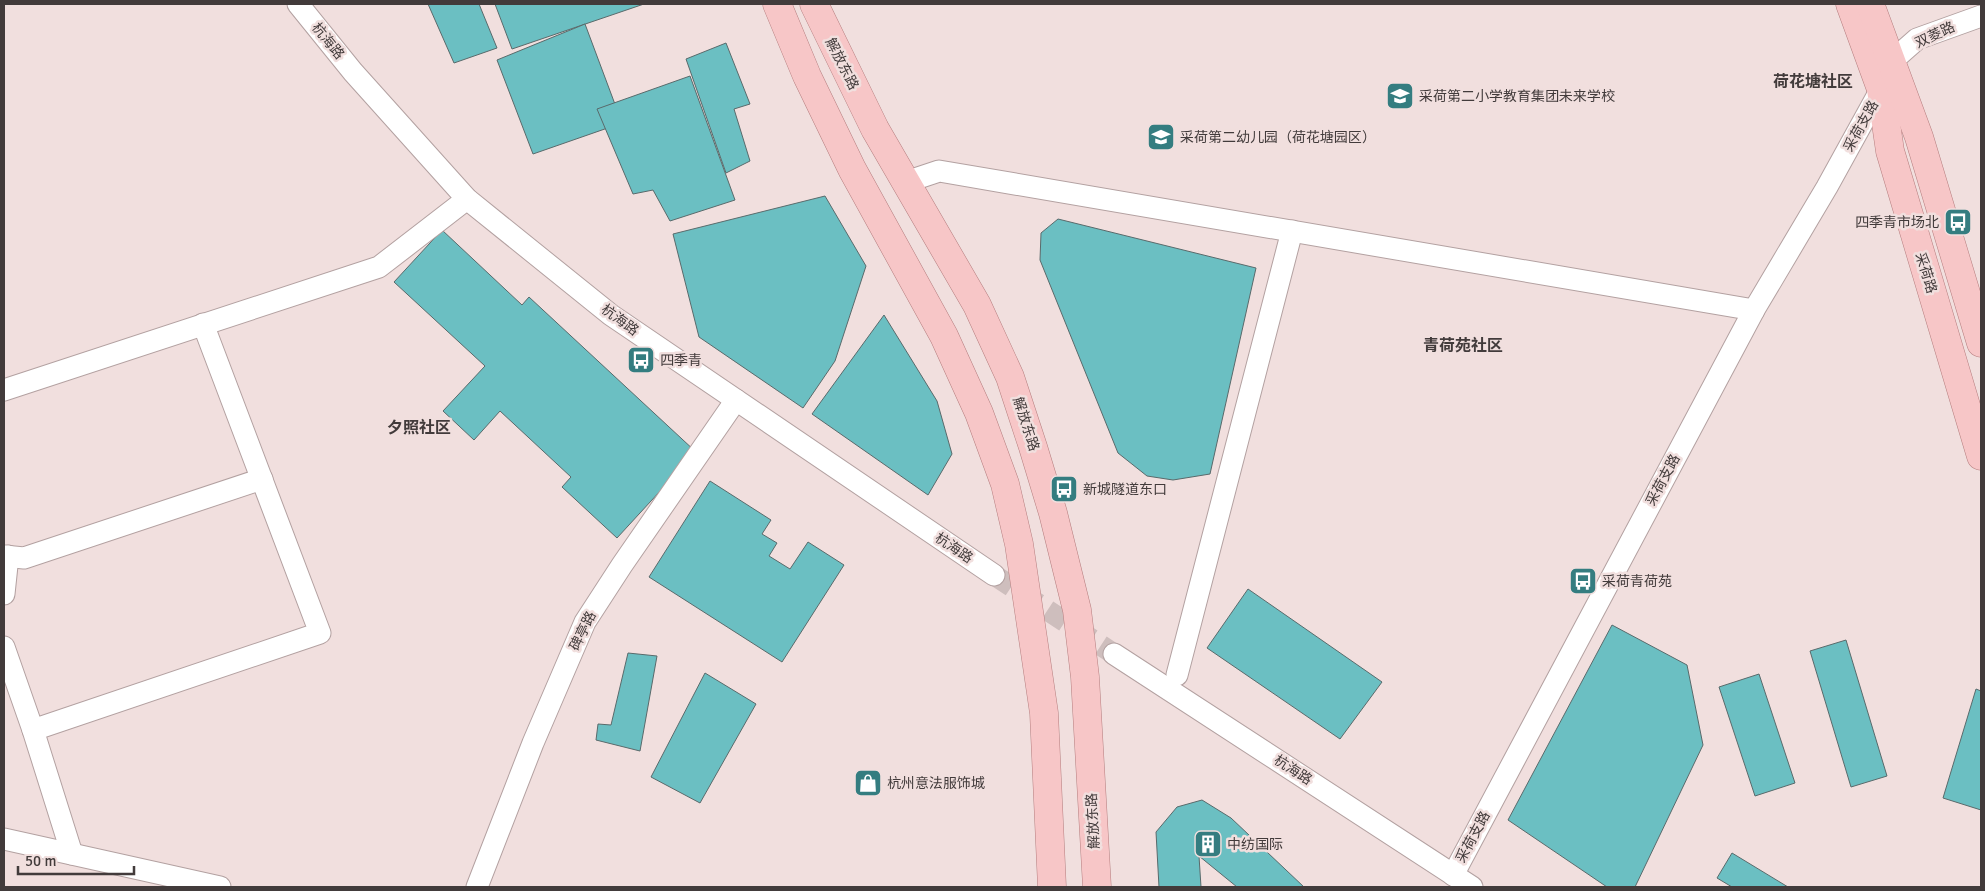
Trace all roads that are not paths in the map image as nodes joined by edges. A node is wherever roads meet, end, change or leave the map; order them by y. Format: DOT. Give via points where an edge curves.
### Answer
graph roads {
  1 [pos="298,4"];
  2 [pos="777,4"];
  3 [pos="814,4"];
  4 [pos="1850,4"];
  5 [pos="1870,4"];
  6 [pos="1981,16"];
  7 [pos="1892,61"];
  8 [pos="1882,89"];
  9 [pos="906,182"];
  10 [pos="467,199"];
  11 [pos="1292,231"];
  12 [pos="1754,310"];
  13 [pos="203,324"];
  14 [pos="1981,343"];
  15 [pos="4,390"];
  16 [pos="736,400"];
  17 [pos="1981,456"];
  18 [pos="262,479"];
  19 [pos="6,556"];
  20 [pos="994,575"];
  21 [pos="4,594"];
  22 [pos="4,648"];
  23 [pos="1114,654"];
  24 [pos="1177,675"];
  25 [pos="33,730"];
  26 [pos="4,839"];
  27 [pos="72,854"];
  28 [pos="1453,875"];
  29 [pos="220,887"];
  30 [pos="477,887"];
  31 [pos="1052,887"];
  32 [pos="1097,887"];
  33 [pos="1472,887"];
  1 -- 10 [label="street, 杭海路" via="353,72"];
  2 -- 31 [label="main road" via="852,169 944,336 979,413 1006,484 1019,544 1044,713"];
  3 -- 9 [label="main road, 解放东路" via="875,129"];
  4 -- 8 [label="main road, 采荷路"];
  5 -- 7 [label="main road"];
  6 -- 7 [label="street, 双菱路" via="1917,40"];
  7 -- 8 [label="street"];
  7 -- 14 [label="main road" via="1919,137"];
  8 -- 12 [label="street, 采荷支路"];
  8 -- 17 [label="main road, 采荷路" via="1890,151"];
  9 -- 11 [label="street" via="939,171"];
  9 -- 32 [label="main road, 解放东路" via="976,305 1010,377 1053,513 1077,610 1084,669"];
  10 -- 13 [label="street" via="379,267"];
  10 -- 16 [label="street, 杭海路" via="611,315"];
  11 -- 12 [label="street"];
  11 -- 24 [label="street"];
  12 -- 28 [label="street, 采荷支路"];
  13 -- 15 [label="street"];
  13 -- 18 [label="street"];
  16 -- 20 [label="street, 杭海路"];
  16 -- 30 [label="street, 碑亭路" via="585,622"];
  18 -- 19 [label="street" via="24,558"];
  18 -- 25 [label="street" via="320,633"];
  19 -- 21 [label="street"];
  22 -- 25 [label="street"];
  23 -- 28 [label="street, 杭海路"];
  25 -- 27 [label="street"];
  26 -- 27 [label="street"];
  27 -- 29 [label="street"];
  28 -- 33 [label="street, 杭海路"];
}
